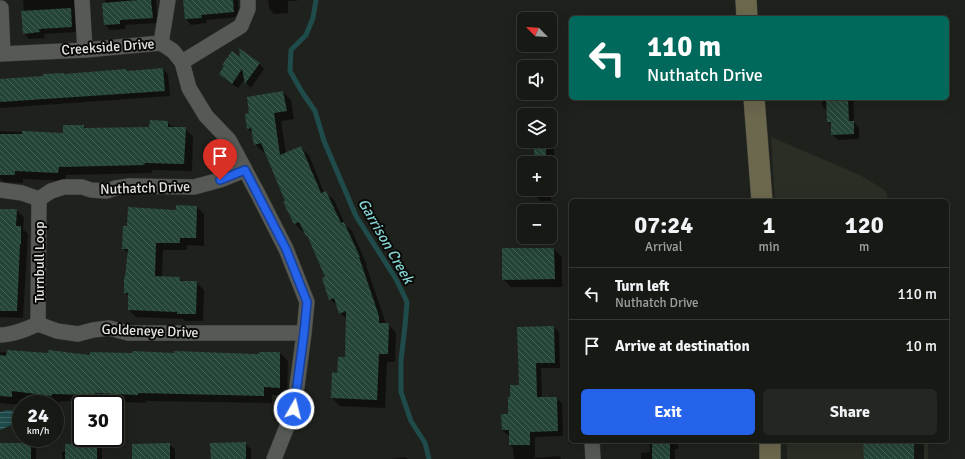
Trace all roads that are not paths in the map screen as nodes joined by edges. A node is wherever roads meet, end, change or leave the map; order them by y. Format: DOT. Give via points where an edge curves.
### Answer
graph roads {
  1 [pos="82,0"];
  2 [pos="168,0"];
  3 [pos="248,0"];
  4 [pos="746,0"];
  5 [pos="2,8"];
  6 [pos="748,16"];
  7 [pos="161,43"];
  8 [pos="85,50"];
  9 [pos="1,54"];
  10 [pos="182,62"];
  11 [pos="754,100"];
  12 [pos="245,170"];
  13 [pos="0,190"];
  14 [pos="39,199"];
  15 [pos="762,199"];
  16 [pos="38,324"];
  17 [pos="304,333"];
  18 [pos="0,335"];
  19 [pos="592,443"];
  20 [pos="770,443"];
  21 [pos="274,459"];
  22 [pos="593,459"];
  23 [pos="770,459"];
  1 -- 8 [label="street"];
  2 -- 7 [label="street"];
  3 -- 10 [label="street" via="248,9 241,26"];
  4 -- 6 [label="main road"];
  5 -- 9 [label="street"];
  7 -- 8 [label="street, Creekside Drive"];
  7 -- 10 [label="street, Creekside Drive" via="173,51"];
  8 -- 9 [label="street, Creekside Drive"];
  10 -- 12 [label="street, Creekside Drive" via="189,88 206,116 229,140"];
  11 -- 15 [label="main road"];
  12 -- 14 [label="street, Nuthatch Drive" via="194,187 129,186 106,192 64,186"];
  12 -- 17 [label="street, Creekside Drive" via="286,249 307,302"];
  13 -- 14 [label="street" via="22,193"];
  14 -- 16 [label="street, Turnbull Loop"];
  16 -- 17 [label="street, Goldeneye Drive" via="57,332 78,334 109,328 128,333"];
  16 -- 18 [label="street"];
  17 -- 21 [label="street, Creekside Drive" via="294,409"];
  19 -- 22 [label="street"];
  20 -- 23 [label="main road"];
}
